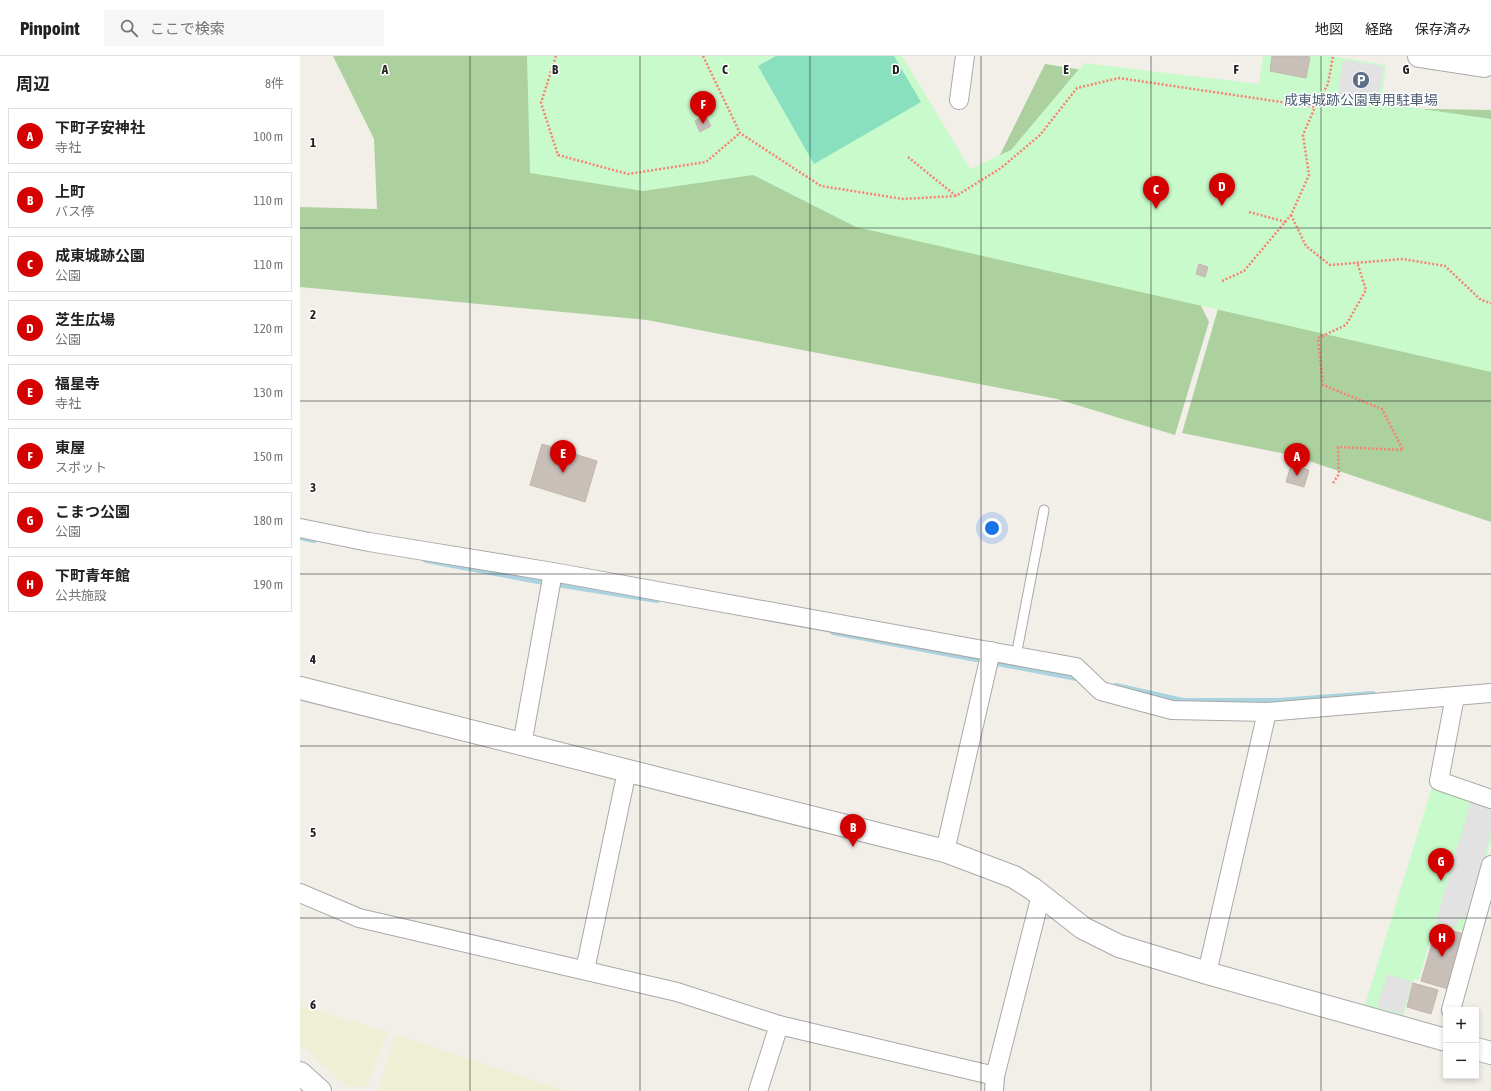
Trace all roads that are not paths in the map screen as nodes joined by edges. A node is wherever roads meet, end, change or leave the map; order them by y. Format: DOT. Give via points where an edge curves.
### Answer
graph roads {
  1 [pos="964,56"];
  2 [pos="1419,56"];
  3 [pos="1491,63"];
  4 [pos="959,100"];
  5 [pos="1044,510"];
  6 [pos="300,528"];
  7 [pos="552,578"];
  8 [pos="1016,656"];
  9 [pos="989,658"];
  10 [pos="300,688"];
  11 [pos="1491,693"];
  12 [pos="1455,696"];
  13 [pos="1267,712"];
  14 [pos="522,744"];
  15 [pos="627,771"];
  16 [pos="1491,799"];
  17 [pos="945,851"];
  18 [pos="1491,865"];
  19 [pos="300,893"];
  20 [pos="1041,895"];
  21 [pos="585,970"];
  22 [pos="1207,973"];
  23 [pos="1452,1007"];
  24 [pos="779,1025"];
  25 [pos="1443,1034"];
  26 [pos="1479,1050"];
  27 [pos="1491,1053"];
  28 [pos="300,1073"];
  29 [pos="995,1083"];
  30 [pos="320,1091"];
  31 [pos="758,1091"];
  1 -- 4 [label="street"];
  2 -- 3 [label="street" via="1484,66"];
  5 -- 8 [label="lane"];
  6 -- 7 [label="street"];
  7 -- 9 [label="street"];
  7 -- 14 [label="street"];
  8 -- 9 [label="street"];
  8 -- 13 [label="street" via="1076,667 1101,691 1172,710"];
  9 -- 17 [label="street"];
  10 -- 14 [label="street"];
  11 -- 12 [label="street"];
  12 -- 13 [label="street"];
  12 -- 16 [label="street" via="1439,781"];
  13 -- 22 [label="street"];
  14 -- 15 [label="street"];
  15 -- 17 [label="street"];
  15 -- 21 [label="street"];
  17 -- 20 [label="street" via="1014,877"];
  18 -- 23 [label="street"];
  19 -- 21 [label="street" via="359,918"];
  20 -- 22 [label="street" via="1083,928 1119,946"];
  20 -- 29 [label="street"];
  21 -- 24 [label="street" via="677,992"];
  22 -- 25 [label="street"];
  24 -- 29 [label="street"];
  24 -- 31 [label="street"];
  26 -- 27 [label="street"];
  28 -- 30 [label="street"];
}
